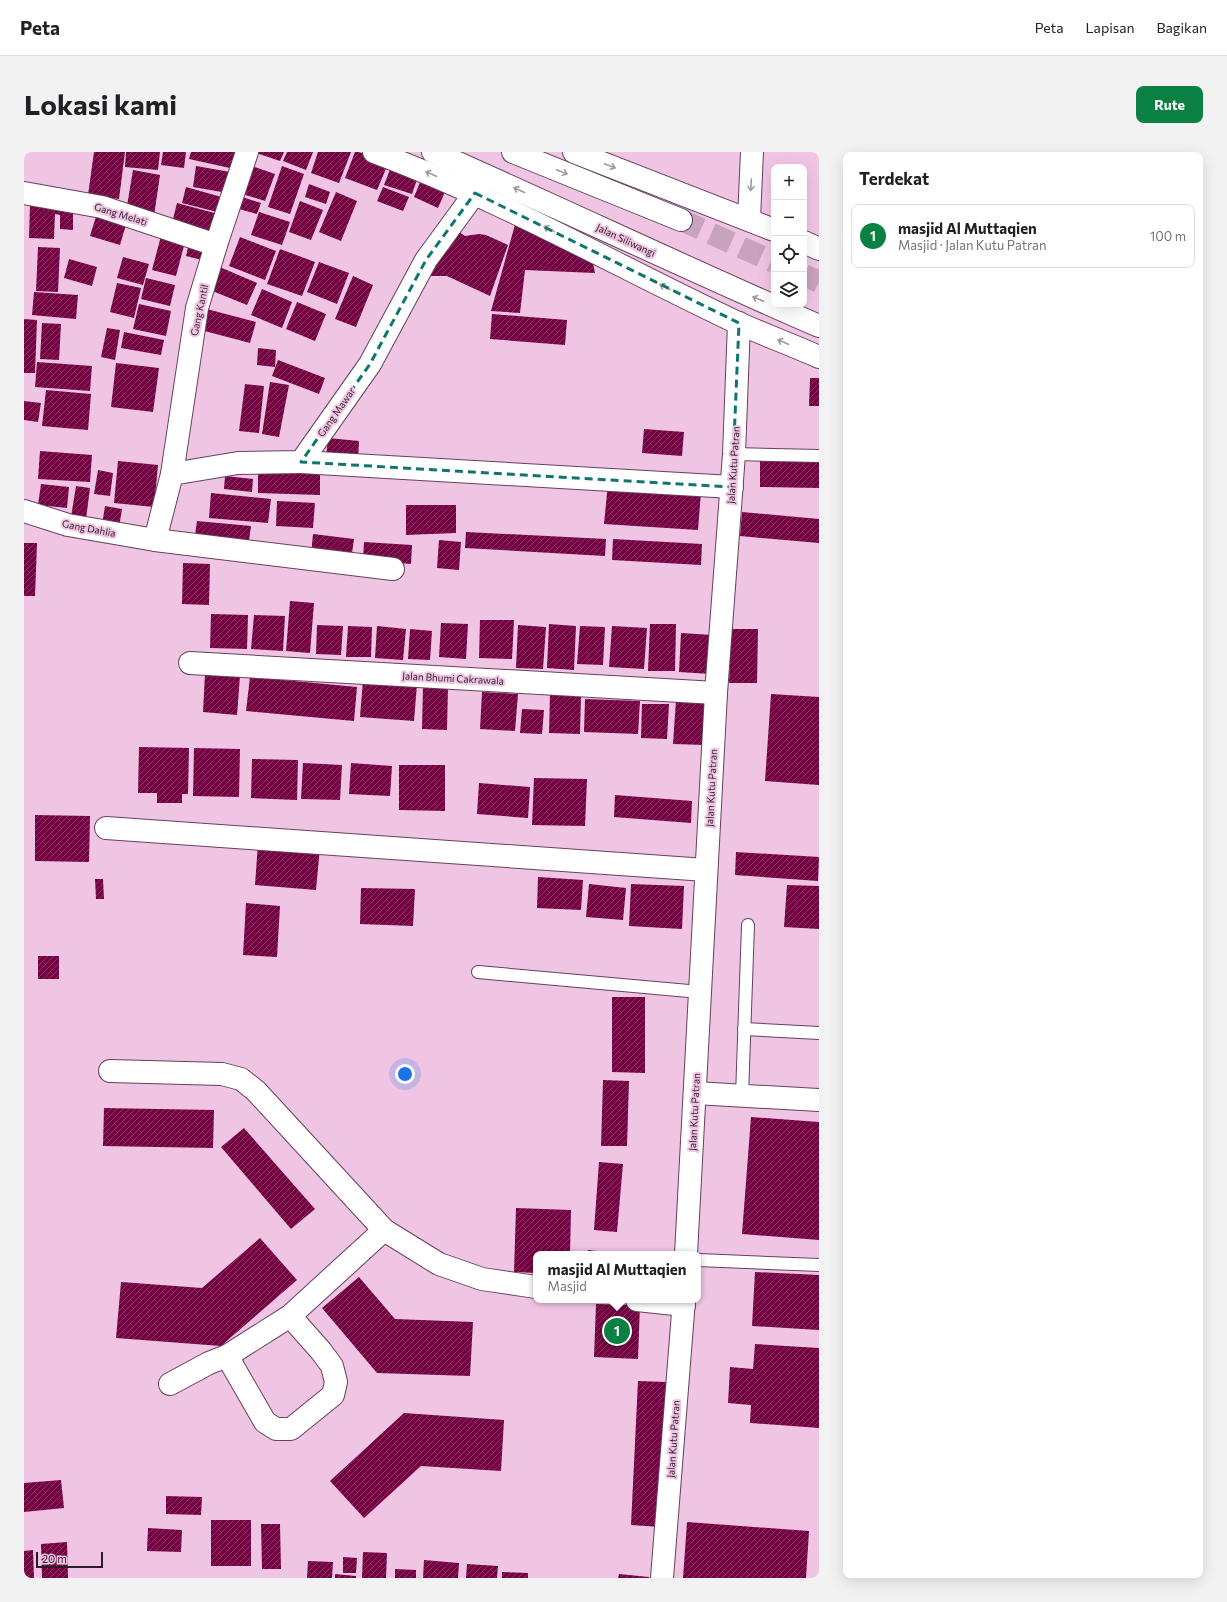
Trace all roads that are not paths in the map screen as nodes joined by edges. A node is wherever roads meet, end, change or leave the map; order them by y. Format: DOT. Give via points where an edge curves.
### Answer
graph roads {
  1 [pos="247,152"];
  2 [pos="374,152"];
  3 [pos="433,152"];
  4 [pos="513,152"];
  5 [pos="574,152"];
  6 [pos="752,152"];
  7 [pos="24,193"];
  8 [pos="475,193"];
  9 [pos="749,219"];
  10 [pos="681,220"];
  11 [pos="771,229"];
  12 [pos="807,243"];
  13 [pos="216,245"];
  14 [pos="819,249"];
  15 [pos="739,323"];
  16 [pos="819,326"];
  17 [pos="819,357"];
  18 [pos="734,454"];
  19 [pos="819,456"];
  20 [pos="301,462"];
  21 [pos="172,474"];
  22 [pos="732,487"];
  23 [pos="24,511"];
  24 [pos="155,540"];
  25 [pos="393,569"];
  26 [pos="190,663"];
  27 [pos="716,693"];
  28 [pos="106,828"];
  29 [pos="706,870"];
  30 [pos="748,925"];
  31 [pos="478,972"];
  32 [pos="700,992"];
  33 [pos="744,1030"];
  34 [pos="819,1033"];
  35 [pos="110,1071"];
  36 [pos="695,1093"];
  37 [pos="742,1096"];
  38 [pos="819,1100"];
  39 [pos="384,1230"];
  40 [pos="686,1251"];
  41 [pos="701,1260"];
  42 [pos="819,1265"];
  43 [pos="533,1286"];
  44 [pos="684,1303"];
  45 [pos="290,1316"];
  46 [pos="228,1356"];
  47 [pos="170,1384"];
  48 [pos="662,1578"];
  1 -- 13 [label="main road, Gang Kantil"];
  8 -- 2 [label="main road, one-way"];
  16 -- 3 [label="main road, Jalan Siliwangi, one-way"];
  4 -- 10 [label="main road, one-way"];
  5 -- 9 [label="main road, one-way"];
  6 -- 9 [label="main road, one-way"];
  7 -- 13 [label="main road, Gang Melati" via="102,207"];
  15 -- 8 [label="main road, one-way"];
  8 -- 20 [label="main road, Gang Mawar" via="426,260 370,364"];
  9 -- 11 [label="main road"];
  12 -- 14 [label="main road"];
  13 -- 21 [label="main road, Gang Kantil" via="197,308"];
  17 -- 15 [label="main road, one-way"];
  15 -- 18 [label="main road, Jalan Kutu Patran"];
  18 -- 19 [label="lane"];
  18 -- 22 [label="main road, Jalan Kutu Patran"];
  20 -- 21 [label="main road" via="238,464"];
  20 -- 22 [label="main road"];
  21 -- 24 [label="main road"];
  22 -- 27 [label="main road, Jalan Kutu Patran"];
  23 -- 24 [label="main road, Gang Dahlia" via="68,525"];
  24 -- 25 [label="main road, Gang Dahlia"];
  26 -- 27 [label="main road, Jalan Bhumi Cakrawala"];
  27 -- 29 [label="main road, Jalan Kutu Patran"];
  28 -- 29 [label="main road"];
  29 -- 32 [label="main road, Jalan Kutu Patran"];
  30 -- 33 [label="lane"];
  31 -- 32 [label="lane"];
  32 -- 36 [label="main road, Jalan Kutu Patran"];
  33 -- 34 [label="lane"];
  33 -- 37 [label="lane"];
  35 -- 39 [label="main road" via="222,1074 241,1079 256,1091"];
  36 -- 37 [label="main road"];
  36 -- 40 [label="main road, Jalan Kutu Patran"];
  37 -- 38 [label="main road"];
  39 -- 43 [label="main road" via="439,1264 482,1279"];
  39 -- 45 [label="main road"];
  41 -- 42 [label="lane"];
  44 -- 48 [label="main road, Jalan Kutu Patran"];
  45 -- 46 [label="main road"];
  45 -- 46 [label="main road" via="332,1366 336,1382 333,1395 291,1429 276,1429 265,1422"];
  46 -- 47 [label="main road"];
}
